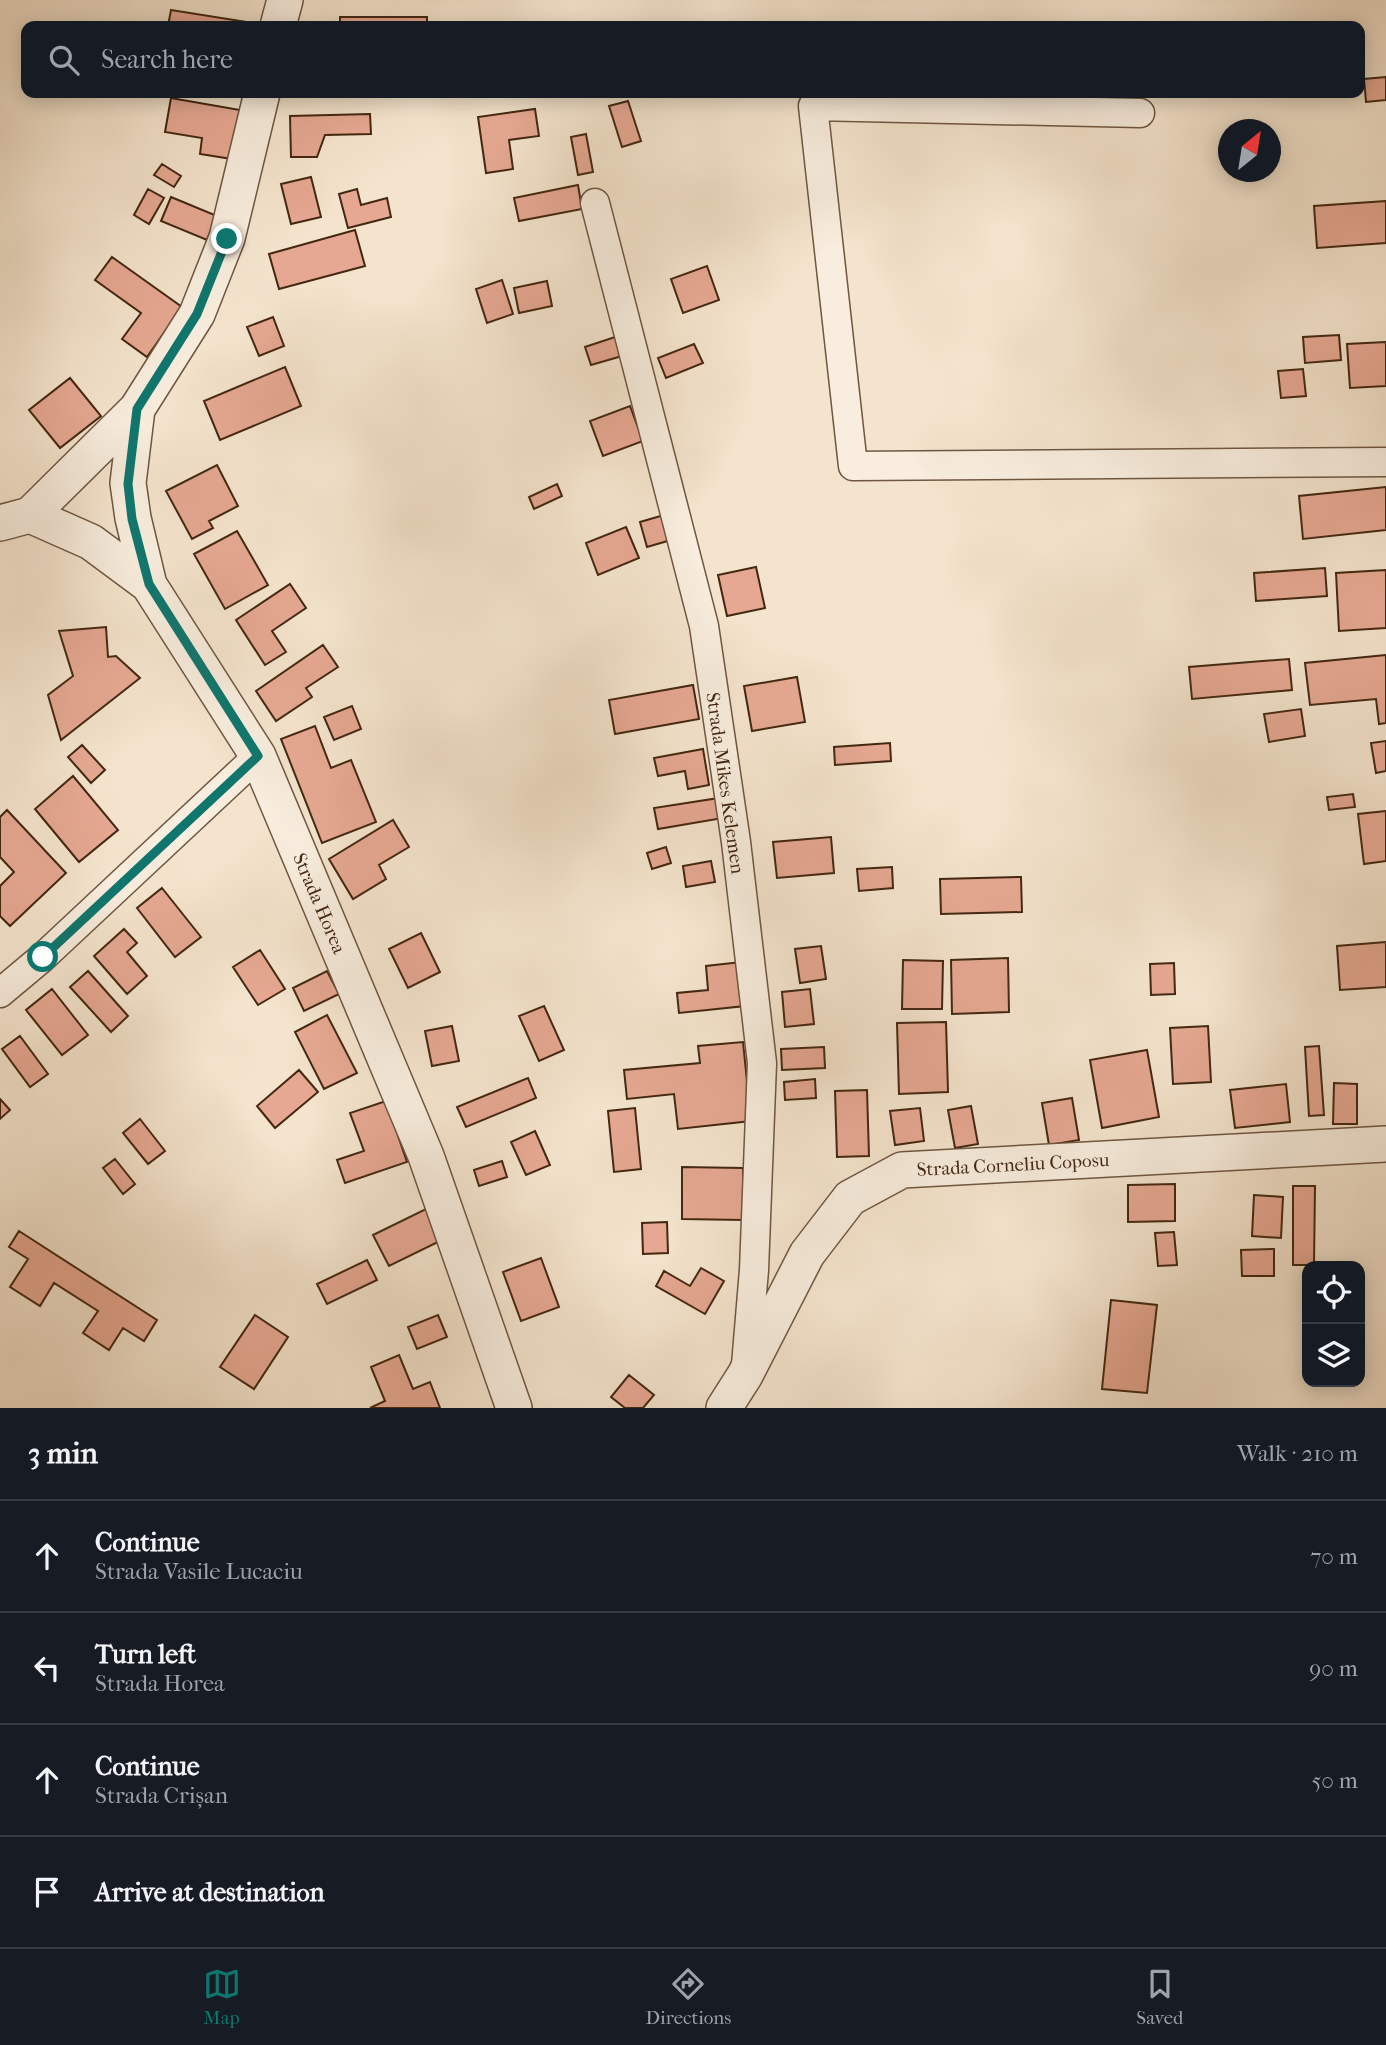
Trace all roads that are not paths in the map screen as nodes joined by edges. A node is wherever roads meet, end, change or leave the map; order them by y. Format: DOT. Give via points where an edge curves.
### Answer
graph roads {
  1 [pos="285,0"];
  2 [pos="279,21"];
  3 [pos="261,98"];
  4 [pos="1140,113"];
  5 [pos="595,203"];
  6 [pos="137,409"];
  7 [pos="1386,462"];
  8 [pos="15,519"];
  9 [pos="149,584"];
  10 [pos="258,756"];
  11 [pos="0,993"];
  12 [pos="1386,1144"];
  13 [pos="745,1375"];
  14 [pos="514,1408"];
  15 [pos="724,1408"];
  1 -- 2 [label="street"];
  3 -- 6 [label="street" via="227,239 197,314"];
  4 -- 7 [label="street" via="813,106 853,466"];
  5 -- 13 [label="street, Strada Mikes Kelemen" via="704,626 736,842 762,1063"];
  6 -- 8 [label="street"];
  6 -- 9 [label="street, Strada Horea" via="128,484"];
  8 -- 9 [label="street" via="91,542"];
  9 -- 10 [label="street, Strada Horea"];
  10 -- 11 [label="street"];
  10 -- 14 [label="street, Strada Horea" via="426,1156"];
  12 -- 13 [label="street, Strada Corneliu Coposu" via="902,1170 849,1198 807,1254"];
  13 -- 15 [label="street, Strada Corneliu Coposu"];
}
